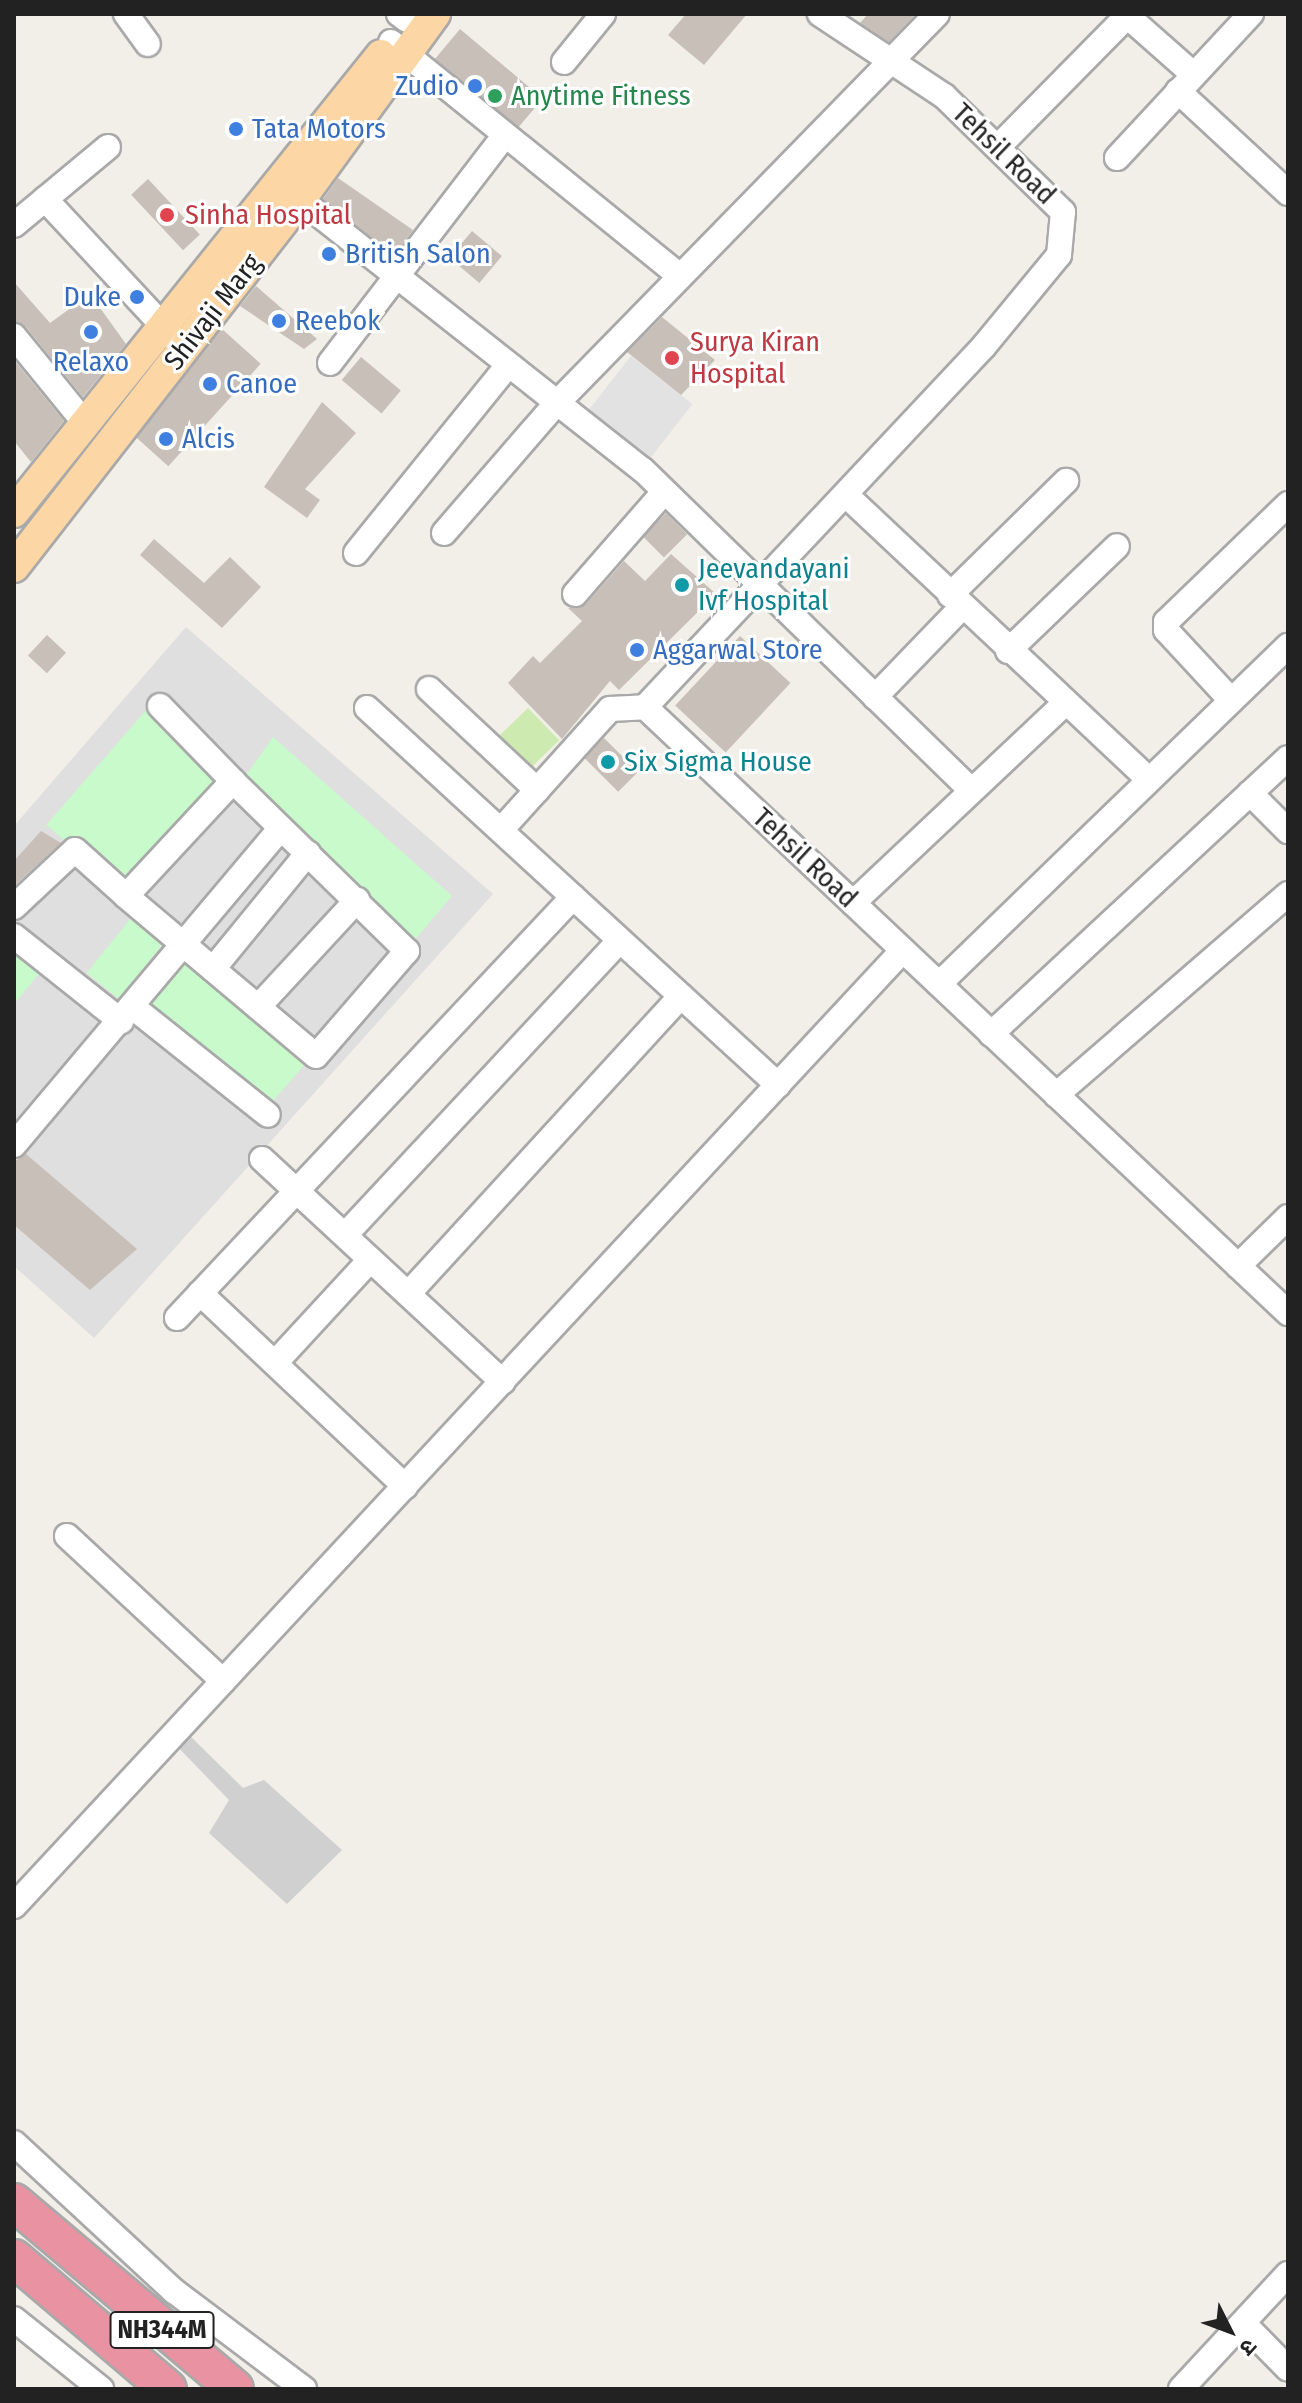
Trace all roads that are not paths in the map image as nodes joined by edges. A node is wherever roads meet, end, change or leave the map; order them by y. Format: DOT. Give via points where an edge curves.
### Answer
graph roads {
  1 [pos="126,14"];
  2 [pos="603,14"];
  3 [pos="820,14"];
  4 [pos="937,14"];
  5 [pos="1251,14"];
  6 [pos="1126,15"];
  7 [pos="408,27"];
  8 [pos="148,44"];
  9 [pos="894,61"];
  10 [pos="564,62"];
  11 [pos="1185,82"];
  12 [pos="504,136"];
  13 [pos="108,147"];
  14 [pos="998,147"];
  15 [pos="1117,158"];
  16 [pos="277,179"];
  17 [pos="1288,193"];
  18 [pos="45,199"];
  19 [pos="300,200"];
  20 [pos="14,225"];
  21 [pos="680,276"];
  22 [pos="394,277"];
  23 [pos="159,327"];
  24 [pos="14,336"];
  25 [pos="185,347"];
  26 [pos="330,363"];
  27 [pos="506,368"];
  28 [pos="554,406"];
  29 [pos="85,423"];
  30 [pos="1066,481"];
  31 [pos="664,492"];
  32 [pos="846,495"];
  33 [pos="1288,504"];
  34 [pos="14,511"];
  35 [pos="444,533"];
  36 [pos="1117,546"];
  37 [pos="356,553"];
  38 [pos="14,567"];
  39 [pos="761,588"];
  40 [pos="575,594"];
  41 [pos="956,601"];
  42 [pos="1288,646"];
  43 [pos="1008,651"];
  44 [pos="429,689"];
  45 [pos="875,697"];
  46 [pos="1230,699"];
  47 [pos="1063,705"];
  48 [pos="160,706"];
  49 [pos="645,707"];
  50 [pos="367,708"];
  51 [pos="1288,758"];
  52 [pos="1147,778"];
  53 [pos="233,781"];
  54 [pos="970,789"];
  55 [pos="537,790"];
  56 [pos="1250,793"];
  57 [pos="281,828"];
  58 [pos="501,830"];
  59 [pos="1288,831"];
  60 [pos="308,853"];
  61 [pos="1288,894"];
  62 [pos="126,896"];
  63 [pos="573,897"];
  64 [pos="357,900"];
  65 [pos="853,903"];
  66 [pos="14,907"];
  67 [pos="14,936"];
  68 [pos="619,941"];
  69 [pos="185,946"];
  70 [pos="903,950"];
  71 [pos="213,969"];
  72 [pos="939,984"];
  73 [pos="681,996"];
  74 [pos="258,1007"];
  75 [pos="128,1014"];
  76 [pos="991,1034"];
  77 [pos="778,1085"];
  78 [pos="1056,1095"];
  79 [pos="268,1115"];
  80 [pos="14,1145"];
  81 [pos="262,1159"];
  82 [pos="296,1191"];
  83 [pos="1288,1217"];
  84 [pos="346,1234"];
  85 [pos="370,1260"];
  86 [pos="1238,1266"];
  87 [pos="200,1293"];
  88 [pos="408,1294"];
  89 [pos="1288,1313"];
  90 [pos="177,1318"];
  91 [pos="275,1363"];
  92 [pos="503,1382"];
  93 [pos="405,1486"];
  94 [pos="67,1536"];
  95 [pos="223,1681"];
  96 [pos="14,1906"];
  97 [pos="14,2143"];
  98 [pos="14,2202"];
  99 [pos="14,2258"];
  100 [pos="1288,2274"];
  101 [pos="14,2319"];
  102 [pos="1243,2323"];
  103 [pos="1288,2369"];
  104 [pos="101,2389"];
  105 [pos="168,2389"];
  106 [pos="235,2389"];
  107 [pos="304,2389"];
  108 [pos="1181,2389"];
  1 -- 8 [label="street"];
  2 -- 10 [label="street"];
  3 -- 9 [label="street, Tehsil Road"];
  4 -- 9 [label="street"];
  5 -- 11 [label="street"];
  6 -- 11 [label="street"];
  6 -- 14 [label="street"];
  7 -- 12 [label="street"];
  7 -- 16 [label="main road, Shivaji Marg"];
  7 -- 19 [label="main road, Shivaji Marg"];
  9 -- 14 [label="street, Tehsil Road" via="944,96"];
  9 -- 21 [label="street"];
  11 -- 15 [label="street"];
  11 -- 17 [label="street"];
  12 -- 21 [label="street"];
  12 -- 22 [label="street"];
  13 -- 18 [label="street"];
  14 -- 32 [label="street, Tehsil Road" via="1063,212 1059,255"];
  16 -- 19 [label="street"];
  16 -- 23 [label="main road, Shivaji Marg"];
  18 -- 20 [label="street"];
  18 -- 23 [label="street"];
  19 -- 22 [label="street"];
  19 -- 25 [label="main road, Shivaji Marg"];
  21 -- 28 [label="street"];
  22 -- 26 [label="street"];
  22 -- 27 [label="street"];
  23 -- 25 [label="street"];
  23 -- 29 [label="main road, Shivaji Marg"];
  24 -- 29 [label="street"];
  25 -- 38 [label="main road, Shivaji Marg"];
  27 -- 28 [label="street"];
  27 -- 37 [label="street"];
  28 -- 31 [label="street"];
  28 -- 35 [label="street"];
  29 -- 34 [label="main road, Shivaji Marg"];
  30 -- 41 [label="street"];
  31 -- 39 [label="street"];
  31 -- 40 [label="street"];
  32 -- 39 [label="street, Tehsil Road"];
  32 -- 41 [label="street"];
  33 -- 46 [label="street" via="1166,622 1166,630"];
  36 -- 43 [label="street"];
  39 -- 45 [label="street"];
  39 -- 49 [label="street, Tehsil Road"];
  41 -- 43 [label="street"];
  41 -- 45 [label="street"];
  42 -- 46 [label="street"];
  43 -- 47 [label="street"];
  44 -- 55 [label="street"];
  45 -- 54 [label="street"];
  46 -- 52 [label="street"];
  47 -- 52 [label="street" via="1105,734"];
  47 -- 54 [label="street"];
  48 -- 53 [label="street"];
  49 -- 55 [label="street" via="610,709"];
  49 -- 65 [label="street, Tehsil Road"];
  50 -- 58 [label="street"];
  51 -- 56 [label="street"];
  52 -- 72 [label="street"];
  53 -- 57 [label="street"];
  53 -- 62 [label="street"];
  54 -- 65 [label="street"];
  55 -- 58 [label="street"];
  56 -- 59 [label="street"];
  56 -- 76 [label="street"];
  57 -- 60 [label="street"];
  57 -- 69 [label="street"];
  58 -- 63 [label="street"];
  60 -- 64 [label="street"];
  60 -- 71 [label="street"];
  61 -- 78 [label="street"];
  62 -- 66 [label="street" via="72,849"];
  62 -- 69 [label="street"];
  63 -- 68 [label="street"];
  63 -- 82 [label="street"];
  64 -- 74 [label="street"];
  64 -- 74 [label="street" via="407,951 320,1054 311,1054"];
  65 -- 70 [label="street, Tehsil Road"];
  67 -- 75 [label="street"];
  68 -- 73 [label="street"];
  68 -- 84 [label="street"];
  69 -- 71 [label="street"];
  69 -- 75 [label="street"];
  70 -- 72 [label="street, Tehsil Road"];
  70 -- 77 [label="street"];
  71 -- 74 [label="street"];
  72 -- 76 [label="street, Tehsil Road"];
  73 -- 77 [label="street"];
  73 -- 88 [label="street"];
  75 -- 79 [label="street"];
  75 -- 80 [label="street"];
  76 -- 78 [label="street, Tehsil Road"];
  77 -- 92 [label="street"];
  78 -- 86 [label="street, Tehsil Road"];
  81 -- 82 [label="street"];
  82 -- 84 [label="street"];
  82 -- 87 [label="street"];
  83 -- 86 [label="street"];
  84 -- 85 [label="street"];
  85 -- 88 [label="street"];
  85 -- 91 [label="street"];
  86 -- 89 [label="street, Tehsil Road"];
  87 -- 90 [label="street"];
  87 -- 91 [label="street"];
  88 -- 92 [label="street"];
  91 -- 93 [label="street"];
  92 -- 93 [label="street"];
  93 -- 95 [label="street"];
  94 -- 95 [label="street"];
  95 -- 96 [label="street"];
  97 -- 107 [label="street" via="174,2291"];
  98 -- 106 [label="highway, NH344M"];
  99 -- 105 [label="highway, NH344M"];
  100 -- 102 [label="street"];
  101 -- 104 [label="street"];
  102 -- 103 [label="street"];
  102 -- 108 [label="street"];
}
